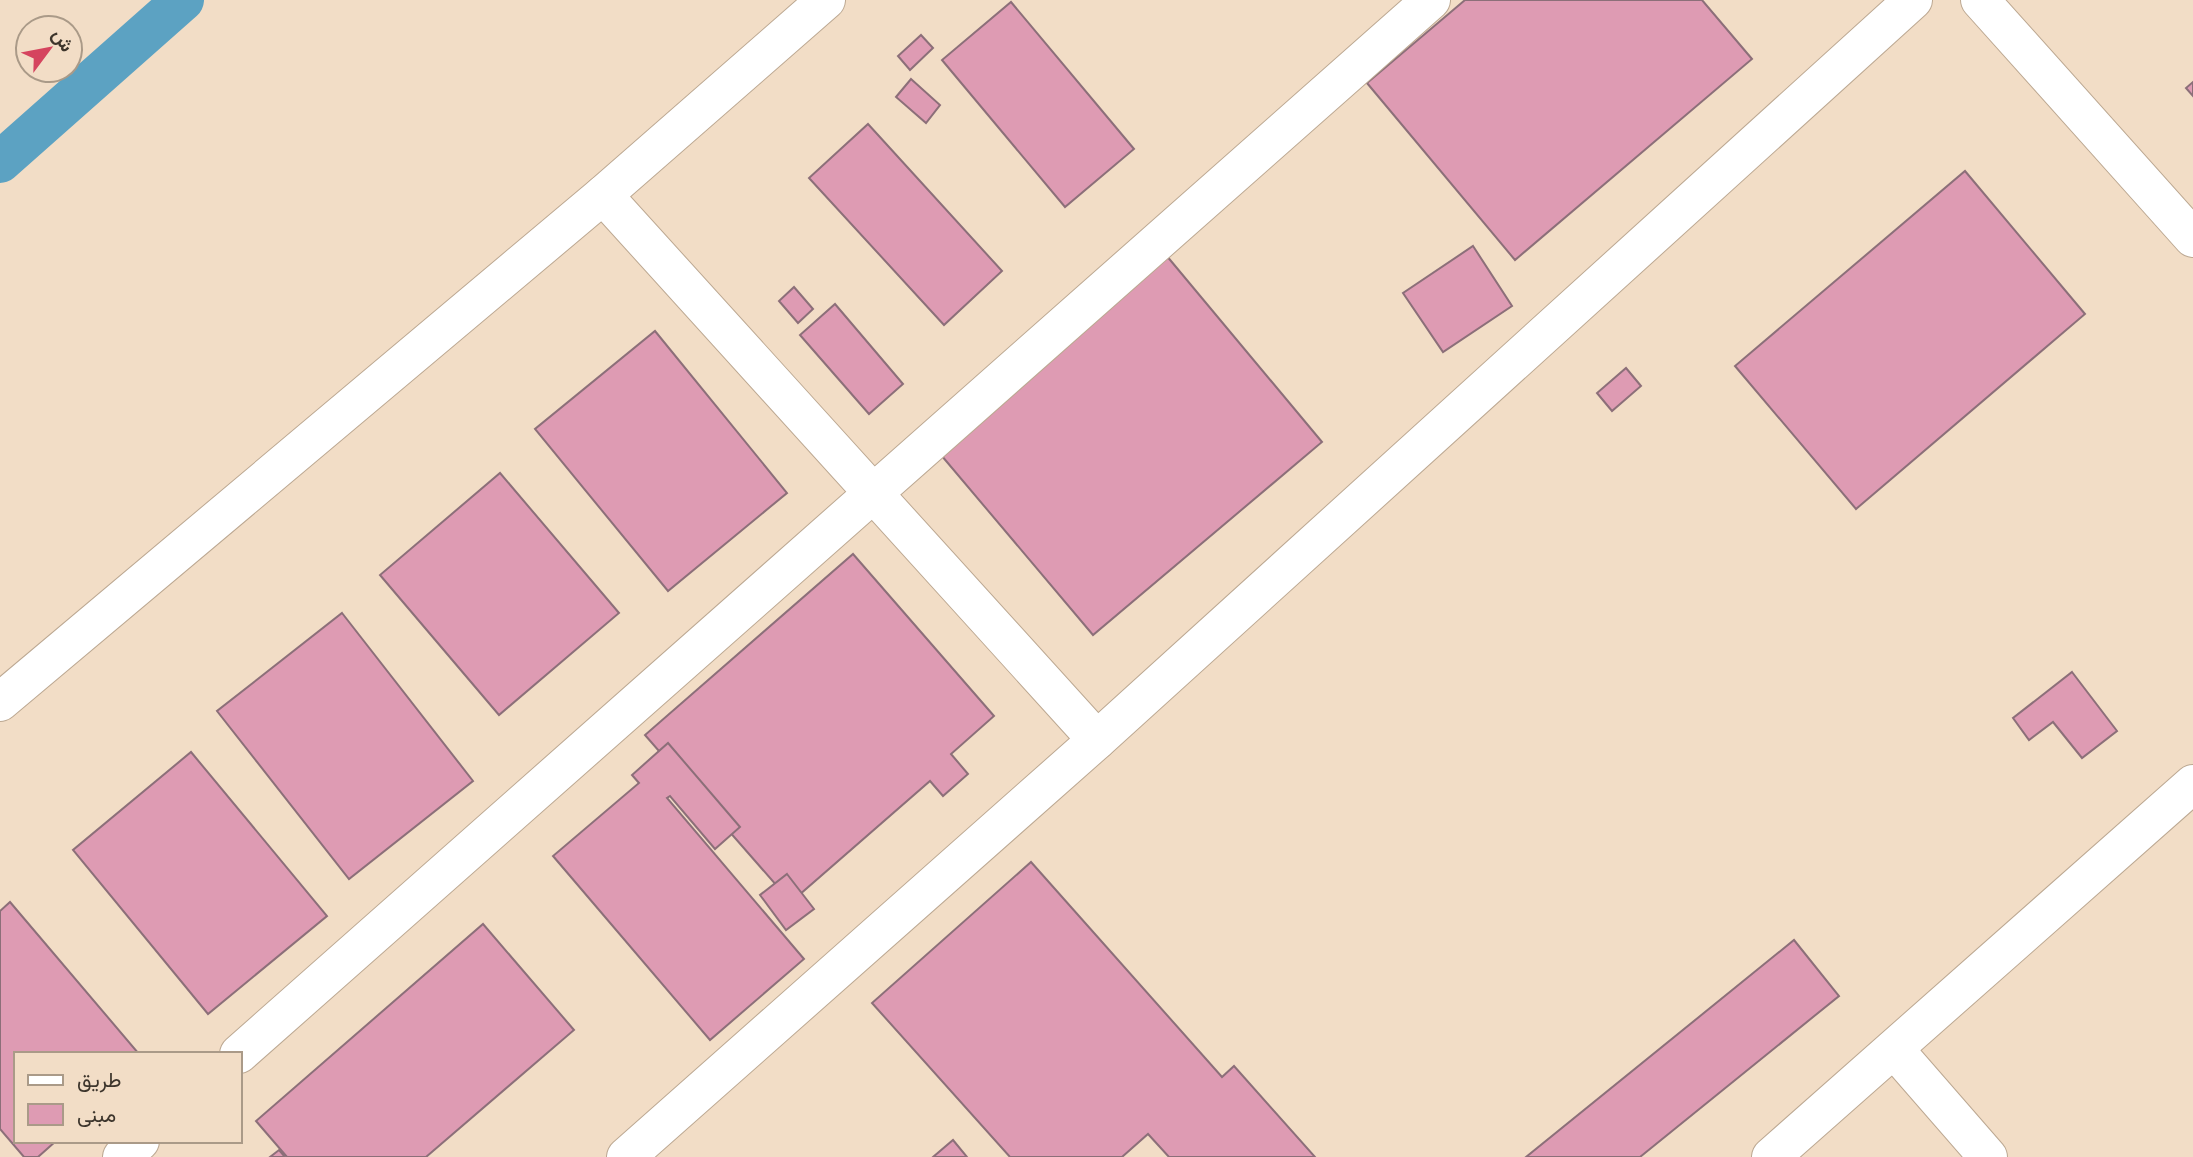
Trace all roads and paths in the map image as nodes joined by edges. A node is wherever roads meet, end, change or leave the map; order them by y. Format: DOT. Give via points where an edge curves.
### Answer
graph roads {
  1 [pos="825,0"];
  2 [pos="1431,0"];
  3 [pos="1913,0"];
  4 [pos="1980,0"];
  5 [pos="603,195"];
  6 [pos="2193,238"];
  7 [pos="872,495"];
  8 [pos="0,702"];
  9 [pos="1097,740"];
  10 [pos="2193,784"];
  11 [pos="1894,1049"];
  12 [pos="241,1052"];
  13 [pos="138,1143"];
  14 [pos="122,1157"];
  15 [pos="626,1157"];
  16 [pos="1771,1157"];
  17 [pos="1988,1157"];
  1 -- 5 [label="street"];
  2 -- 7 [label="street"];
  3 -- 9 [label="street"];
  4 -- 6 [label="street"];
  5 -- 7 [label="street"];
  5 -- 8 [label="street"];
  7 -- 9 [label="street"];
  7 -- 12 [label="street"];
  9 -- 15 [label="street"];
  10 -- 11 [label="street"];
  11 -- 16 [label="street"];
  11 -- 17 [label="street"];
  13 -- 14 [label="street"];
}
